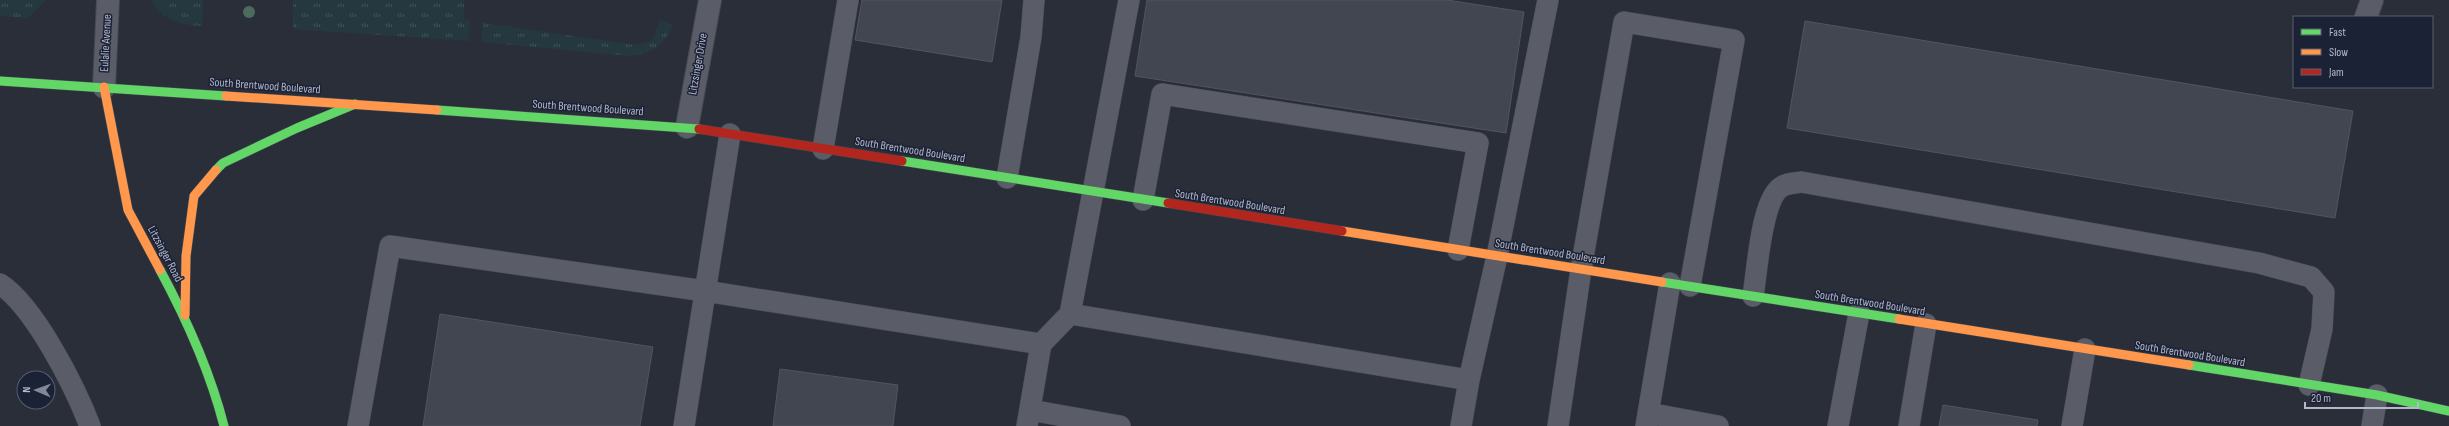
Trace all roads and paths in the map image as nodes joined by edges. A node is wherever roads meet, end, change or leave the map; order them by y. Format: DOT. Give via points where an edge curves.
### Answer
graph roads {
  1 [pos="108,0"];
  2 [pos="710,0"];
  3 [pos="848,0"];
  4 [pos="1034,0"];
  5 [pos="1129,0"];
  6 [pos="1548,0"];
  7 [pos="2372,0"];
  8 [pos="2366,16"];
  9 [pos="0,81"];
  10 [pos="104,87"];
  11 [pos="355,104"];
  12 [pos="686,127"];
  13 [pos="730,134"];
  14 [pos="823,149"];
  15 [pos="1007,178"];
  16 [pos="1094,192"];
  17 [pos="1143,200"];
  18 [pos="1458,250"];
  19 [pos="1497,256"];
  20 [pos="1581,269"];
  21 [pos="0,284"];
  22 [pos="1680,285"];
  23 [pos="705,291"];
  24 [pos="1753,296"];
  25 [pos="1859,313"];
  26 [pos="1070,314"];
  27 [pos="185,316"];
  28 [pos="1926,324"];
  29 [pos="1041,344"];
  30 [pos="2085,349"];
  31 [pos="1469,380"];
  32 [pos="2309,385"];
  33 [pos="2377,396"];
  34 [pos="2449,411"];
  35 [pos="1029,418"];
  36 [pos="1647,419"];
  37 [pos="90,426"];
  38 [pos="224,426"];
  39 [pos="358,426"];
  40 [pos="684,426"];
  41 [pos="1120,426"];
  42 [pos="1461,426"];
  43 [pos="1558,426"];
  44 [pos="1718,426"];
  45 [pos="1838,426"];
  46 [pos="1908,426"];
  47 [pos="2072,426"];
  48 [pos="2372,426"];
  1 -- 10 [label="street, Eulalie Avenue"];
  2 -- 12 [label="street, Litzsinger Drive"];
  3 -- 14 [label="lane"];
  4 -- 15 [label="lane" via="1031,37"];
  5 -- 16 [label="lane"];
  6 -- 19 [label="lane"];
  7 -- 8 [label="street"];
  9 -- 10 [label="main road, South Brentwood Boulevard"];
  10 -- 11 [label="main road, South Brentwood Boulevard"];
  10 -- 27 [label="main road, Litzsinger Road" via="128,210"];
  11 -- 12 [label="main road, South Brentwood Boulevard"];
  11 -- 27 [label="main road" via="223,163 194,196 186,256"];
  12 -- 13 [label="main road, South Brentwood Boulevard"];
  13 -- 14 [label="main road, South Brentwood Boulevard"];
  13 -- 23 [label="lane"];
  14 -- 15 [label="main road, South Brentwood Boulevard"];
  15 -- 16 [label="main road, South Brentwood Boulevard"];
  16 -- 17 [label="main road, South Brentwood Boulevard"];
  16 -- 26 [label="lane"];
  17 -- 18 [label="main road, South Brentwood Boulevard"];
  17 -- 18 [label="lane" via="1162,94 1478,142"];
  18 -- 19 [label="main road, South Brentwood Boulevard"];
  19 -- 20 [label="main road, South Brentwood Boulevard"];
  19 -- 31 [label="lane"];
  20 -- 22 [label="main road, South Brentwood Boulevard"];
  20 -- 22 [label="lane" via="1624,22 1734,40"];
  20 -- 43 [label="lane"];
  21 -- 37 [label="lane" via="11,292 45,338 81,404"];
  22 -- 24 [label="main road, South Brentwood Boulevard"];
  22 -- 36 [label="lane"];
  23 -- 29 [label="lane"];
  23 -- 39 [label="lane" via="390,246"];
  23 -- 40 [label="lane"];
  24 -- 25 [label="main road, South Brentwood Boulevard"];
  24 -- 32 [label="lane" via="1764,221 1772,197 1782,186 1801,182 2259,263 2311,278 2324,292 2322,329"];
  25 -- 28 [label="main road, South Brentwood Boulevard"];
  25 -- 45 [label="lane"];
  26 -- 29 [label="lane"];
  26 -- 31 [label="lane"];
  27 -- 38 [label="main road, Litzsinger Road" via="214,386"];
  28 -- 30 [label="main road, South Brentwood Boulevard"];
  28 -- 46 [label="lane"];
  29 -- 35 [label="lane"];
  30 -- 32 [label="main road, South Brentwood Boulevard"];
  30 -- 47 [label="lane"];
  31 -- 42 [label="lane"];
  32 -- 33 [label="main road, South Brentwood Boulevard"];
  33 -- 34 [label="main road, South Brentwood Boulevard"];
  33 -- 48 [label="lane"];
  35 -- 41 [label="lane"];
  36 -- 44 [label="lane"];
}
